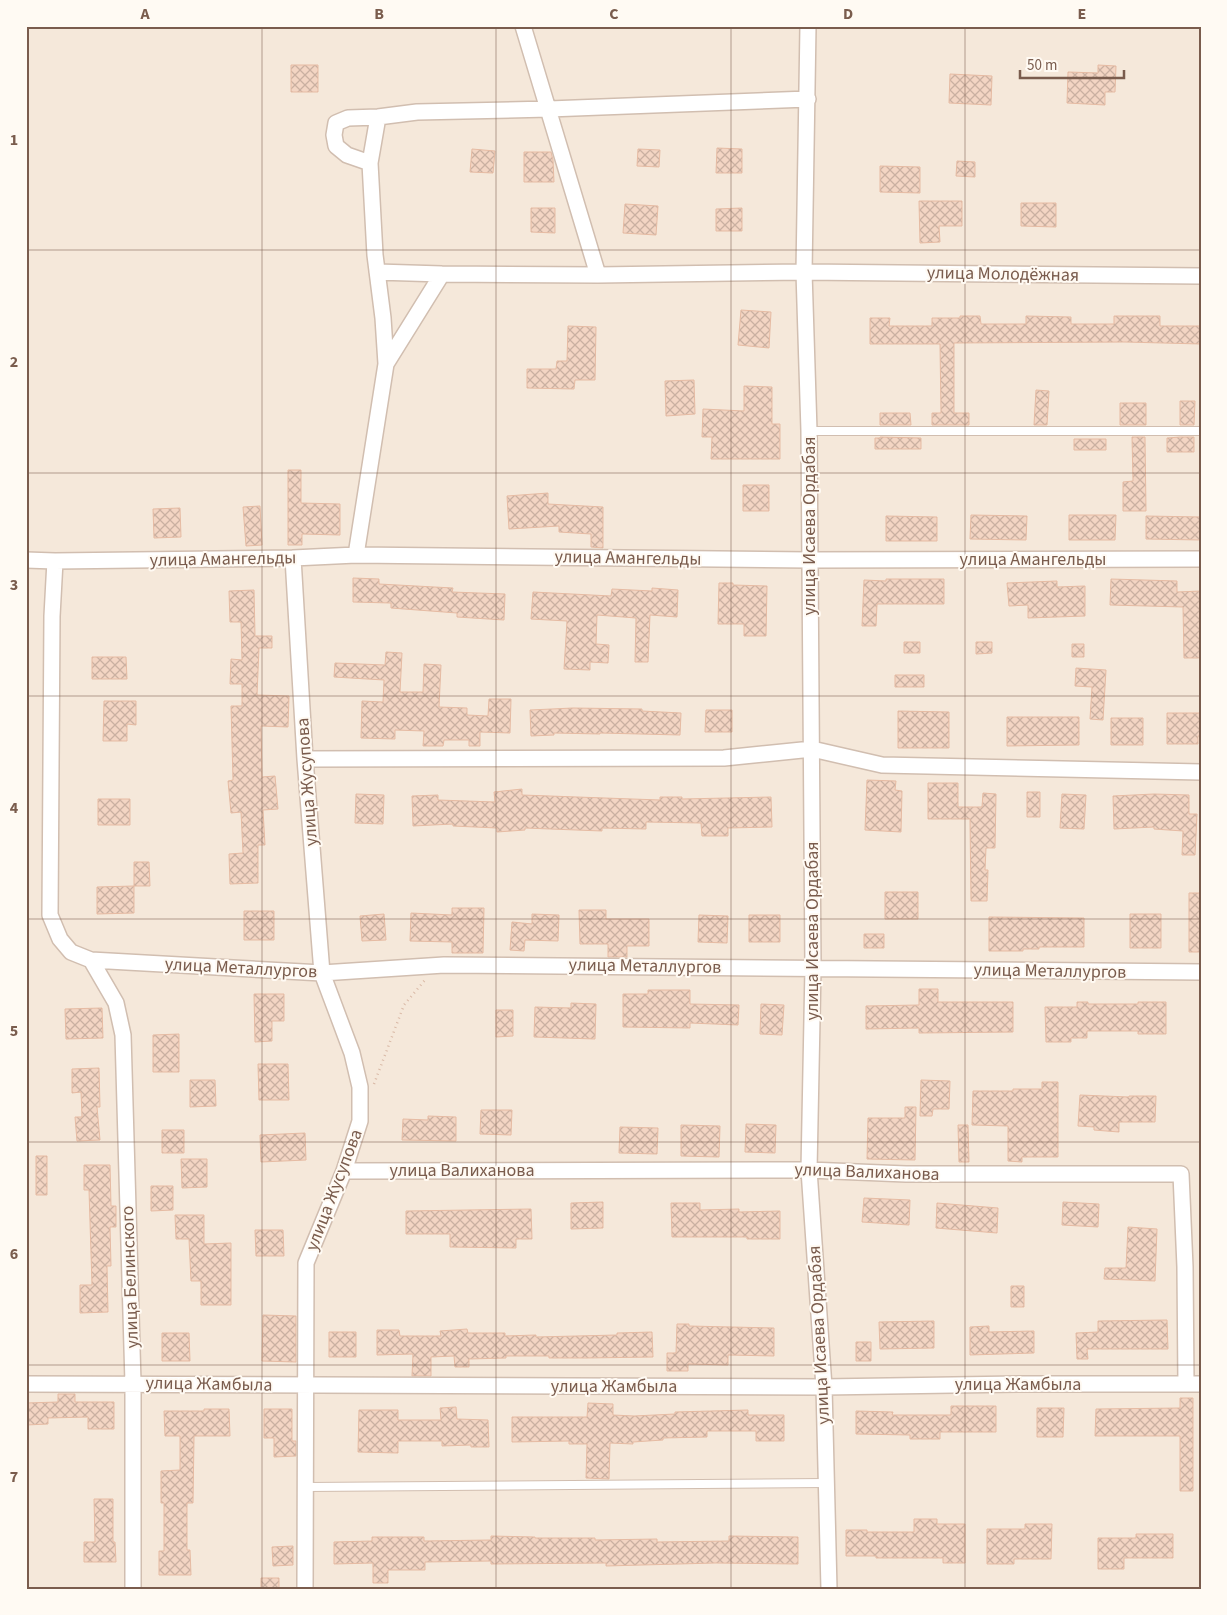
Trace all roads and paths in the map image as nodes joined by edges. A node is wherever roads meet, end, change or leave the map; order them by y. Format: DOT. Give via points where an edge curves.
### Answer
graph roads {
  1 [pos="523,26"];
  2 [pos="808,26"];
  3 [pos="808,99"];
  4 [pos="549,109"];
  5 [pos="378,117"];
  6 [pos="370,163"];
  7 [pos="377,272"];
  8 [pos="804,272"];
  9 [pos="442,274"];
  10 [pos="598,275"];
  11 [pos="1201,276"];
  12 [pos="386,364"];
  13 [pos="1201,431"];
  14 [pos="809,432"];
  15 [pos="356,555"];
  16 [pos="293,558"];
  17 [pos="1201,559"];
  18 [pos="26,560"];
  19 [pos="809,560"];
  20 [pos="55,562"];
  21 [pos="812,749"];
  22 [pos="305,759"];
  23 [pos="1201,772"];
  24 [pos="444,964"];
  25 [pos="94,966"];
  26 [pos="813,968"];
  27 [pos="1201,972"];
  28 [pos="322,973"];
  29 [pos="374,1085"];
  30 [pos="809,1170"];
  31 [pos="344,1171"];
  32 [pos="133,1383"];
  33 [pos="26,1384"];
  34 [pos="1193,1384"];
  35 [pos="306,1385"];
  36 [pos="824,1387"];
  37 [pos="826,1483"];
  38 [pos="306,1487"];
  39 [pos="133,1589"];
  40 [pos="305,1589"];
  41 [pos="829,1589"];
  1 -- 4 [label="street"];
  2 -- 3 [label="street, улица Исаева Ордабая"];
  3 -- 4 [label="street"];
  3 -- 8 [label="street, улица Исаева Ордабая"];
  4 -- 5 [label="street" via="417,112"];
  4 -- 10 [label="street"];
  5 -- 6 [label="street"];
  5 -- 6 [label="street" via="348,118 336,123 336,146 347,155"];
  6 -- 7 [label="street"];
  7 -- 9 [label="street, улица Молодёжная"];
  7 -- 12 [label="street"];
  8 -- 10 [label="street, улица Молодёжная"];
  8 -- 11 [label="street, улица Молодёжная"];
  8 -- 14 [label="street, улица Исаева Ордабая"];
  9 -- 10 [label="street, улица Молодёжная"];
  9 -- 12 [label="street"];
  12 -- 15 [label="street"];
  13 -- 14 [label="lane"];
  14 -- 19 [label="street, улица Исаева Ордабая"];
  15 -- 16 [label="street, улица Амангельды"];
  15 -- 19 [label="street, улица Амангельды"];
  16 -- 20 [label="street, улица Амангельды"];
  16 -- 22 [label="street, улица Жусупова"];
  17 -- 19 [label="street, улица Амангельды"];
  18 -- 20 [label="street, улица Амангельды"];
  19 -- 21 [label="street, улица Исаева Ордабая"];
  20 -- 25 [label="street" via="50,915 60,939 70,952"];
  21 -- 22 [label="street" via="724,758"];
  21 -- 23 [label="street" via="882,765"];
  21 -- 26 [label="street, улица Исаева Ордабая"];
  22 -- 28 [label="street, улица Жусупова"];
  24 -- 26 [label="street, улица Металлургов"];
  24 -- 28 [label="street, улица Металлургов"];
  24 -- 29 [label="path" via="404,1005"];
  25 -- 28 [label="street, улица Металлургов"];
  25 -- 32 [label="street, улица Белинского" via="116,1003 123,1035"];
  26 -- 27 [label="street, улица Металлургов"];
  26 -- 30 [label="street, улица Исаева Ордабая"];
  28 -- 31 [label="street, улица Жусупова" via="352,1053 360,1087 360,1121"];
  30 -- 31 [label="street, улица Валиханова"];
  30 -- 34 [label="street, улица Валиханова" via="906,1174 1181,1174"];
  30 -- 36 [label="street, улица Исаева Ордабая"];
  31 -- 35 [label="street, улица Жусупова" via="306,1263"];
  32 -- 33 [label="street, улица Жамбыла"];
  32 -- 35 [label="street, улица Жамбыла"];
  32 -- 39 [label="street, улица Белинского"];
  34 -- 36 [label="street, улица Жамбыла"];
  35 -- 36 [label="street, улица Жамбыла"];
  35 -- 38 [label="street, улица Жусупова"];
  36 -- 37 [label="street, улица Исаева Ордабая"];
  37 -- 38 [label="lane"];
  37 -- 41 [label="street, улица Исаева Ордабая"];
  38 -- 40 [label="street, улица Жусупова"];
}
